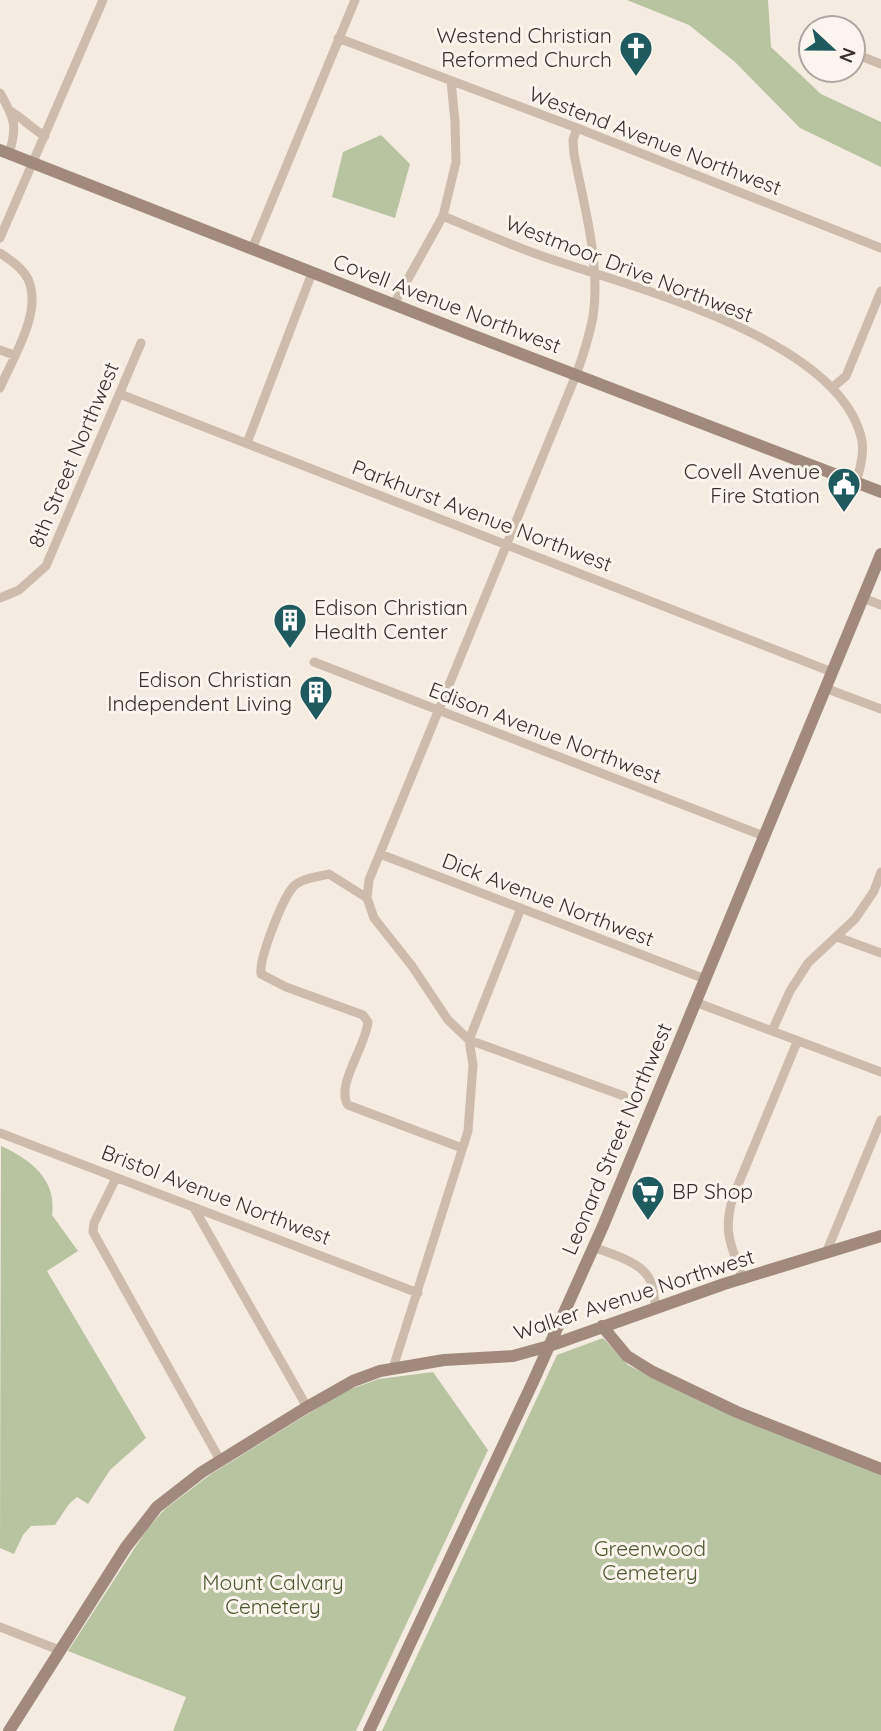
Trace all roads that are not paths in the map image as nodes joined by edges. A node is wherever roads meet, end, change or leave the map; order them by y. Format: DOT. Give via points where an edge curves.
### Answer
graph roads {
  1 [pos="103,0"];
  2 [pos="355,0"];
  3 [pos="338,38"];
  4 [pos="451,81"];
  5 [pos="0,93"];
  6 [pos="10,111"];
  7 [pos="577,128"];
  8 [pos="46,135"];
  9 [pos="5,152"];
  10 [pos="32,162"];
  11 [pos="443,216"];
  12 [pos="0,238"];
  13 [pos="252,248"];
  14 [pos="881,248"];
  15 [pos="0,253"];
  16 [pos="312,273"];
  17 [pos="593,273"];
  18 [pos="881,292"];
  19 [pos="394,304"];
  20 [pos="141,344"];
  21 [pos="0,350"];
  22 [pos="14,355"];
  23 [pos="576,375"];
  24 [pos="833,387"];
  25 [pos="0,388"];
  26 [pos="120,394"];
  27 [pos="247,443"];
  28 [pos="856,482"];
  29 [pos="881,492"];
  30 [pos="506,545"];
  31 [pos="881,554"];
  32 [pos="0,598"];
  33 [pos="863,598"];
  34 [pos="881,605"];
  35 [pos="314,662"];
  36 [pos="832,672"];
  37 [pos="825,688"];
  38 [pos="881,709"];
  39 [pos="437,710"];
  40 [pos="764,836"];
  41 [pos="380,854"];
  42 [pos="881,872"];
  43 [pos="367,898"];
  44 [pos="520,908"];
  45 [pos="837,937"];
  46 [pos="881,953"];
  47 [pos="705,979"];
  48 [pos="695,1002"];
  49 [pos="772,1031"];
  50 [pos="469,1040"];
  51 [pos="797,1042"];
  52 [pos="881,1072"];
  53 [pos="624,1096"];
  54 [pos="881,1120"];
  55 [pos="0,1133"];
  56 [pos="462,1148"];
  57 [pos="116,1178"];
  58 [pos="194,1208"];
  59 [pos="881,1236"];
  60 [pos="593,1247"];
  61 [pos="826,1253"];
  62 [pos="743,1280"];
  63 [pos="418,1293"];
  64 [pos="656,1308"];
  65 [pos="603,1326"];
  66 [pos="549,1346"];
  67 [pos="393,1368"];
  68 [pos="307,1408"];
  69 [pos="220,1460"];
  70 [pos="881,1469"];
  71 [pos="0,1628"];
  72 [pos="59,1650"];
  73 [pos="9,1731"];
  74 [pos="369,1731"];
  1 -- 8 [label="street"];
  2 -- 3 [label="street"];
  3 -- 4 [label="street, Westend Avenue Northwest"];
  3 -- 13 [label="street"];
  4 -- 7 [label="street, Westend Avenue Northwest"];
  4 -- 11 [label="street" via="456,162"];
  5 -- 6 [label="street"];
  6 -- 8 [label="street"];
  6 -- 9 [label="street" via="15,135"];
  7 -- 14 [label="street, Westend Avenue Northwest"];
  7 -- 17 [label="street" via="574,154"];
  8 -- 10 [label="street"];
  9 -- 10 [label="main road, Covell Avenue Northwest"];
  10 -- 12 [label="street"];
  10 -- 13 [label="main road, Covell Avenue Northwest"];
  11 -- 17 [label="street, Westmoor Drive Northwest"];
  11 -- 19 [label="street"];
  13 -- 16 [label="main road, Covell Avenue Northwest"];
  15 -- 22 [label="street" via="22,271 32,292 30,320"];
  16 -- 19 [label="main road, Covell Avenue Northwest"];
  16 -- 27 [label="street"];
  17 -- 23 [label="street" via="593,315"];
  17 -- 24 [label="street, Westmoor Drive Northwest" via="714,315 783,351"];
  18 -- 24 [label="street" via="846,376"];
  19 -- 23 [label="main road, Covell Avenue Northwest"];
  20 -- 26 [label="street, 8th Street Northwest"];
  21 -- 22 [label="street"];
  22 -- 25 [label="street"];
  23 -- 28 [label="main road, Covell Avenue Northwest"];
  23 -- 30 [label="street"];
  24 -- 28 [label="street, Westmoor Drive Northwest" via="853,415 862,441"];
  26 -- 27 [label="street, Parkhurst Avenue Northwest"];
  26 -- 32 [label="street, 8th Street Northwest" via="46,566 19,590"];
  27 -- 30 [label="street, Parkhurst Avenue Northwest"];
  28 -- 29 [label="main road, Covell Avenue Northwest"];
  30 -- 36 [label="street, Parkhurst Avenue Northwest"];
  30 -- 39 [label="street"];
  31 -- 33 [label="main road, Leonard Street Northwest"];
  33 -- 34 [label="street"];
  33 -- 36 [label="main road, Leonard Street Northwest"];
  35 -- 39 [label="street, Edison Avenue Northwest"];
  36 -- 37 [label="main road, Leonard Street Northwest"];
  37 -- 38 [label="street"];
  37 -- 40 [label="main road, Leonard Street Northwest"];
  39 -- 40 [label="street, Edison Avenue Northwest"];
  39 -- 41 [label="street"];
  40 -- 47 [label="main road, Leonard Street Northwest"];
  41 -- 43 [label="street"];
  41 -- 44 [label="street, Dick Avenue Northwest"];
  42 -- 45 [label="street" via="867,903"];
  43 -- 50 [label="street" via="374,918 448,1020"];
  43 -- 56 [label="street" via="329,874 301,881 282,907 261,961 261,974 362,1015 368,1022 343,1090 348,1105"];
  44 -- 47 [label="street, Dick Avenue Northwest"];
  44 -- 50 [label="street"];
  45 -- 46 [label="street"];
  45 -- 49 [label="street" via="808,963"];
  47 -- 48 [label="main road, Leonard Street Northwest"];
  48 -- 49 [label="street"];
  48 -- 60 [label="main road, Leonard Street Northwest"];
  49 -- 51 [label="street"];
  50 -- 53 [label="street"];
  50 -- 56 [label="street" via="473,1065 470,1114"];
  51 -- 52 [label="street"];
  51 -- 62 [label="street" via="727,1217 727,1234"];
  54 -- 61 [label="street"];
  55 -- 57 [label="street, Bristol Avenue Northwest"];
  56 -- 63 [label="street"];
  57 -- 58 [label="street, Bristol Avenue Northwest"];
  57 -- 69 [label="street" via="93,1232"];
  58 -- 63 [label="street, Bristol Avenue Northwest"];
  58 -- 68 [label="street"];
  59 -- 61 [label="main road, Walker Avenue Northwest"];
  60 -- 64 [label="street" via="645,1272"];
  60 -- 66 [label="main road, Leonard Street Northwest"];
  61 -- 62 [label="main road, Walker Avenue Northwest"];
  62 -- 64 [label="main road, Walker Avenue Northwest"];
  63 -- 67 [label="street"];
  64 -- 65 [label="main road, Walker Avenue Northwest"];
  65 -- 66 [label="main road, Walker Avenue Northwest"];
  65 -- 70 [label="main road" via="627,1356 653,1372 737,1412"];
  66 -- 67 [label="main road, Walker Avenue Northwest" via="513,1356"];
  66 -- 74 [label="main road, Leonard Street Northwest"];
  67 -- 68 [label="main road, Walker Avenue Northwest" via="354,1381"];
  68 -- 69 [label="main road, Walker Avenue Northwest"];
  69 -- 72 [label="main road, Walker Avenue Northwest" via="157,1507"];
  71 -- 72 [label="street"];
  72 -- 73 [label="main road, Walker Avenue Northwest"];
}
